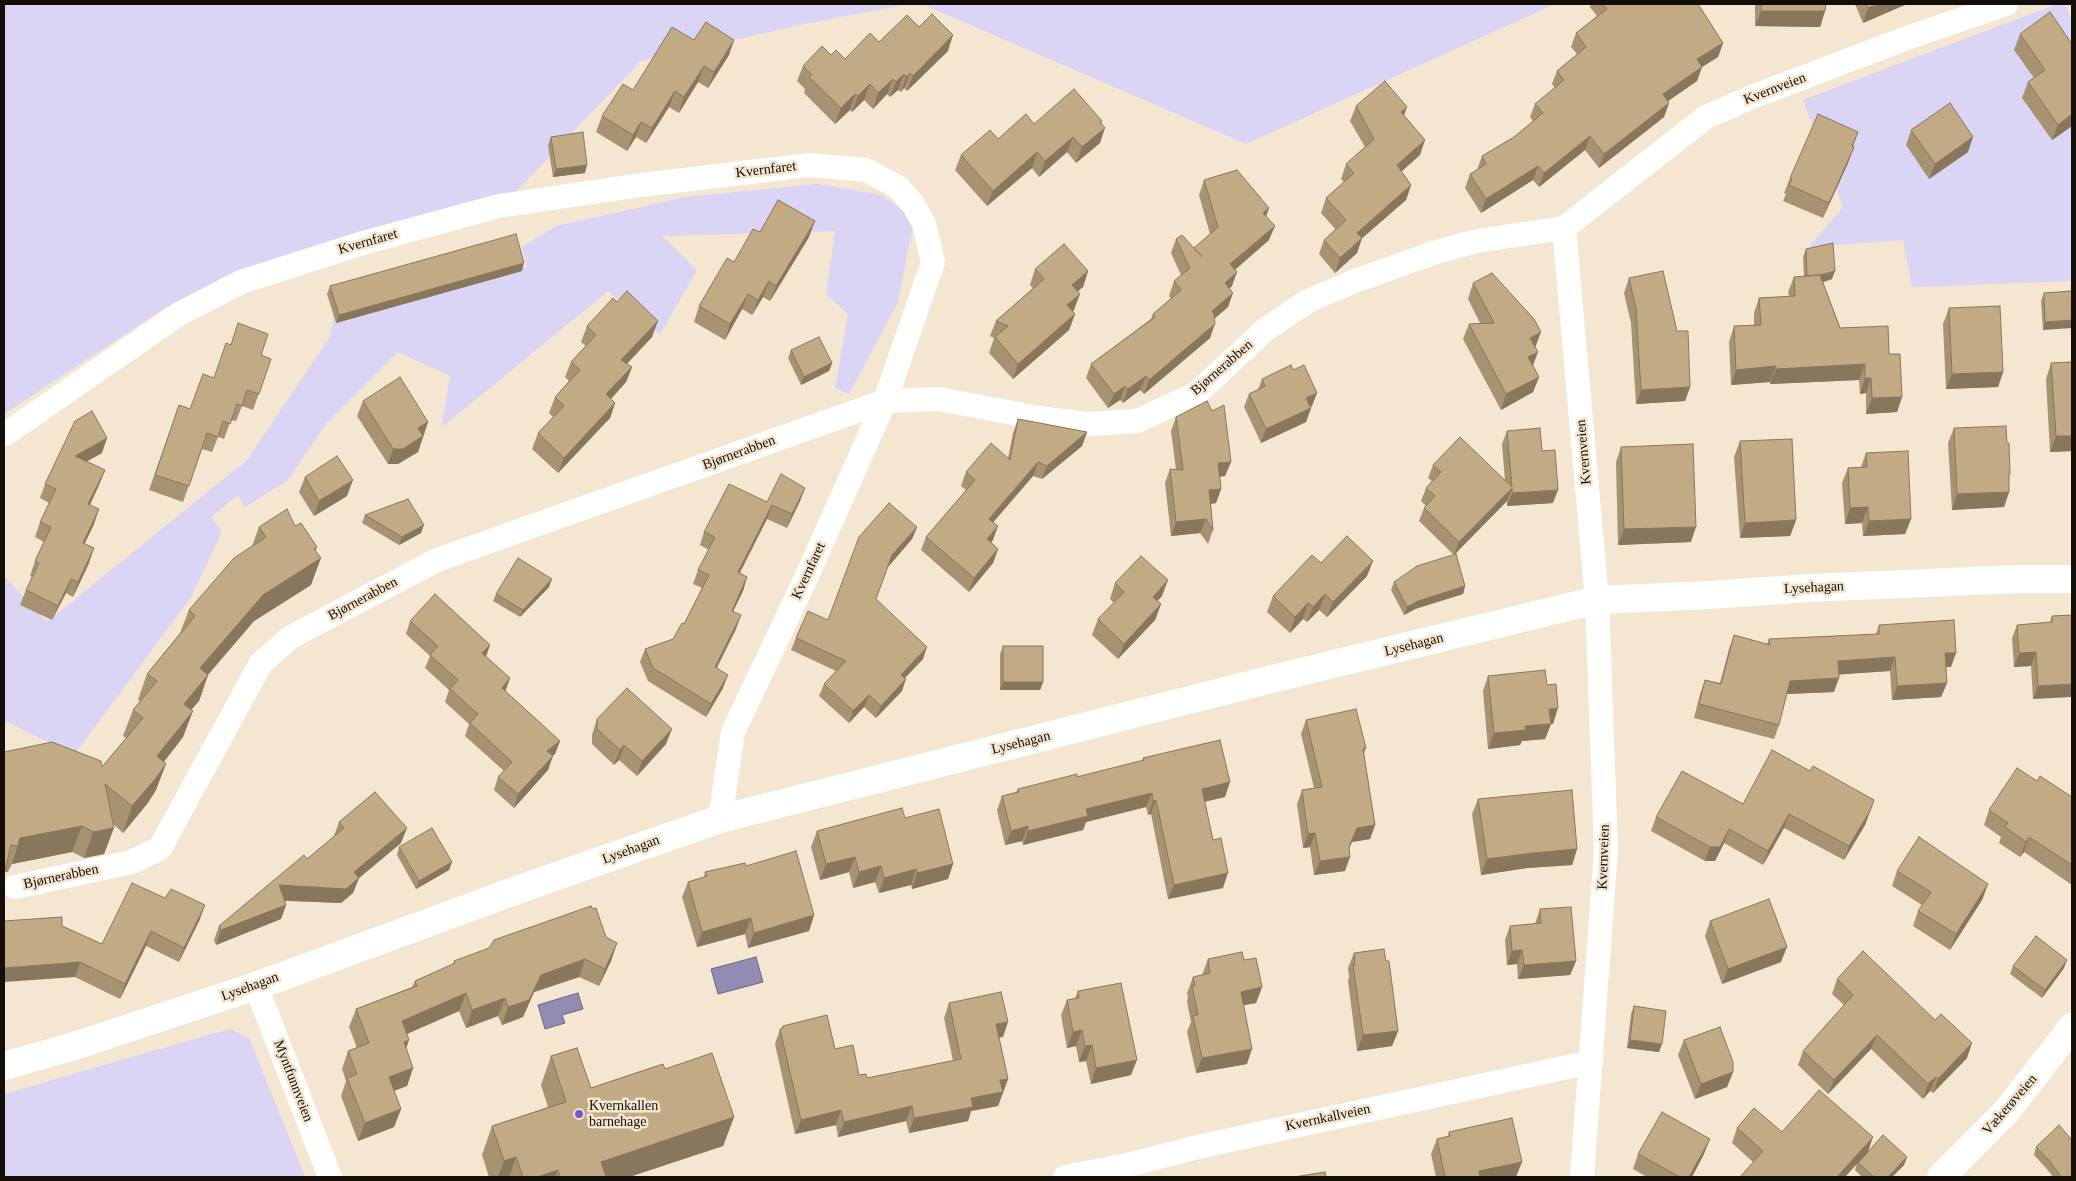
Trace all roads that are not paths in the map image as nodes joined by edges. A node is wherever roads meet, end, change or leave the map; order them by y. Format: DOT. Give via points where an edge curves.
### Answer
graph roads {
  1 [pos="2006,4"];
  2 [pos="1564,228"];
  3 [pos="885,401"];
  4 [pos="4,434"];
  5 [pos="2072,579"];
  6 [pos="1597,600"];
  7 [pos="720,818"];
  8 [pos="15,887"];
  9 [pos="256,986"];
  10 [pos="2072,1026"];
  11 [pos="1591,1062"];
  12 [pos="4,1066"];
  13 [pos="330,1177"];
  14 [pos="1065,1177"];
  15 [pos="1582,1177"];
  16 [pos="1941,1177"];
  1 -- 2 [label="street, Kvernveien" via="1904,39 1706,117"];
  2 -- 3 [label="street, Bjørnerabben" via="1477,241 1436,252 1308,301 1266,329 1196,394 1137,422 1088,424 939,399"];
  2 -- 6 [label="street, Kvernveien"];
  3 -- 4 [label="street, Kvernfaret" via="933,262 924,224 898,187 866,170 809,165 499,206 363,243 242,282 179,314"];
  3 -- 7 [label="street, Kvernfaret" via="733,732"];
  3 -- 8 [label="street, Bjørnerabben" via="437,560 291,637 262,663 160,848 132,862"];
  5 -- 6 [label="street, Lysehagan" via="1820,587"];
  6 -- 7 [label="street, Lysehagan"];
  6 -- 11 [label="street, Kvernveien" via="1606,850"];
  7 -- 9 [label="street, Lysehagan"];
  9 -- 12 [label="street, Lysehagan"];
  9 -- 13 [label="street, Myntfunnveien"];
  10 -- 16 [label="street, Vækerøveien" via="2006,1112"];
  11 -- 14 [label="street, Kvernkallveien"];
  11 -- 15 [label="street, Kvernveien"];
}
